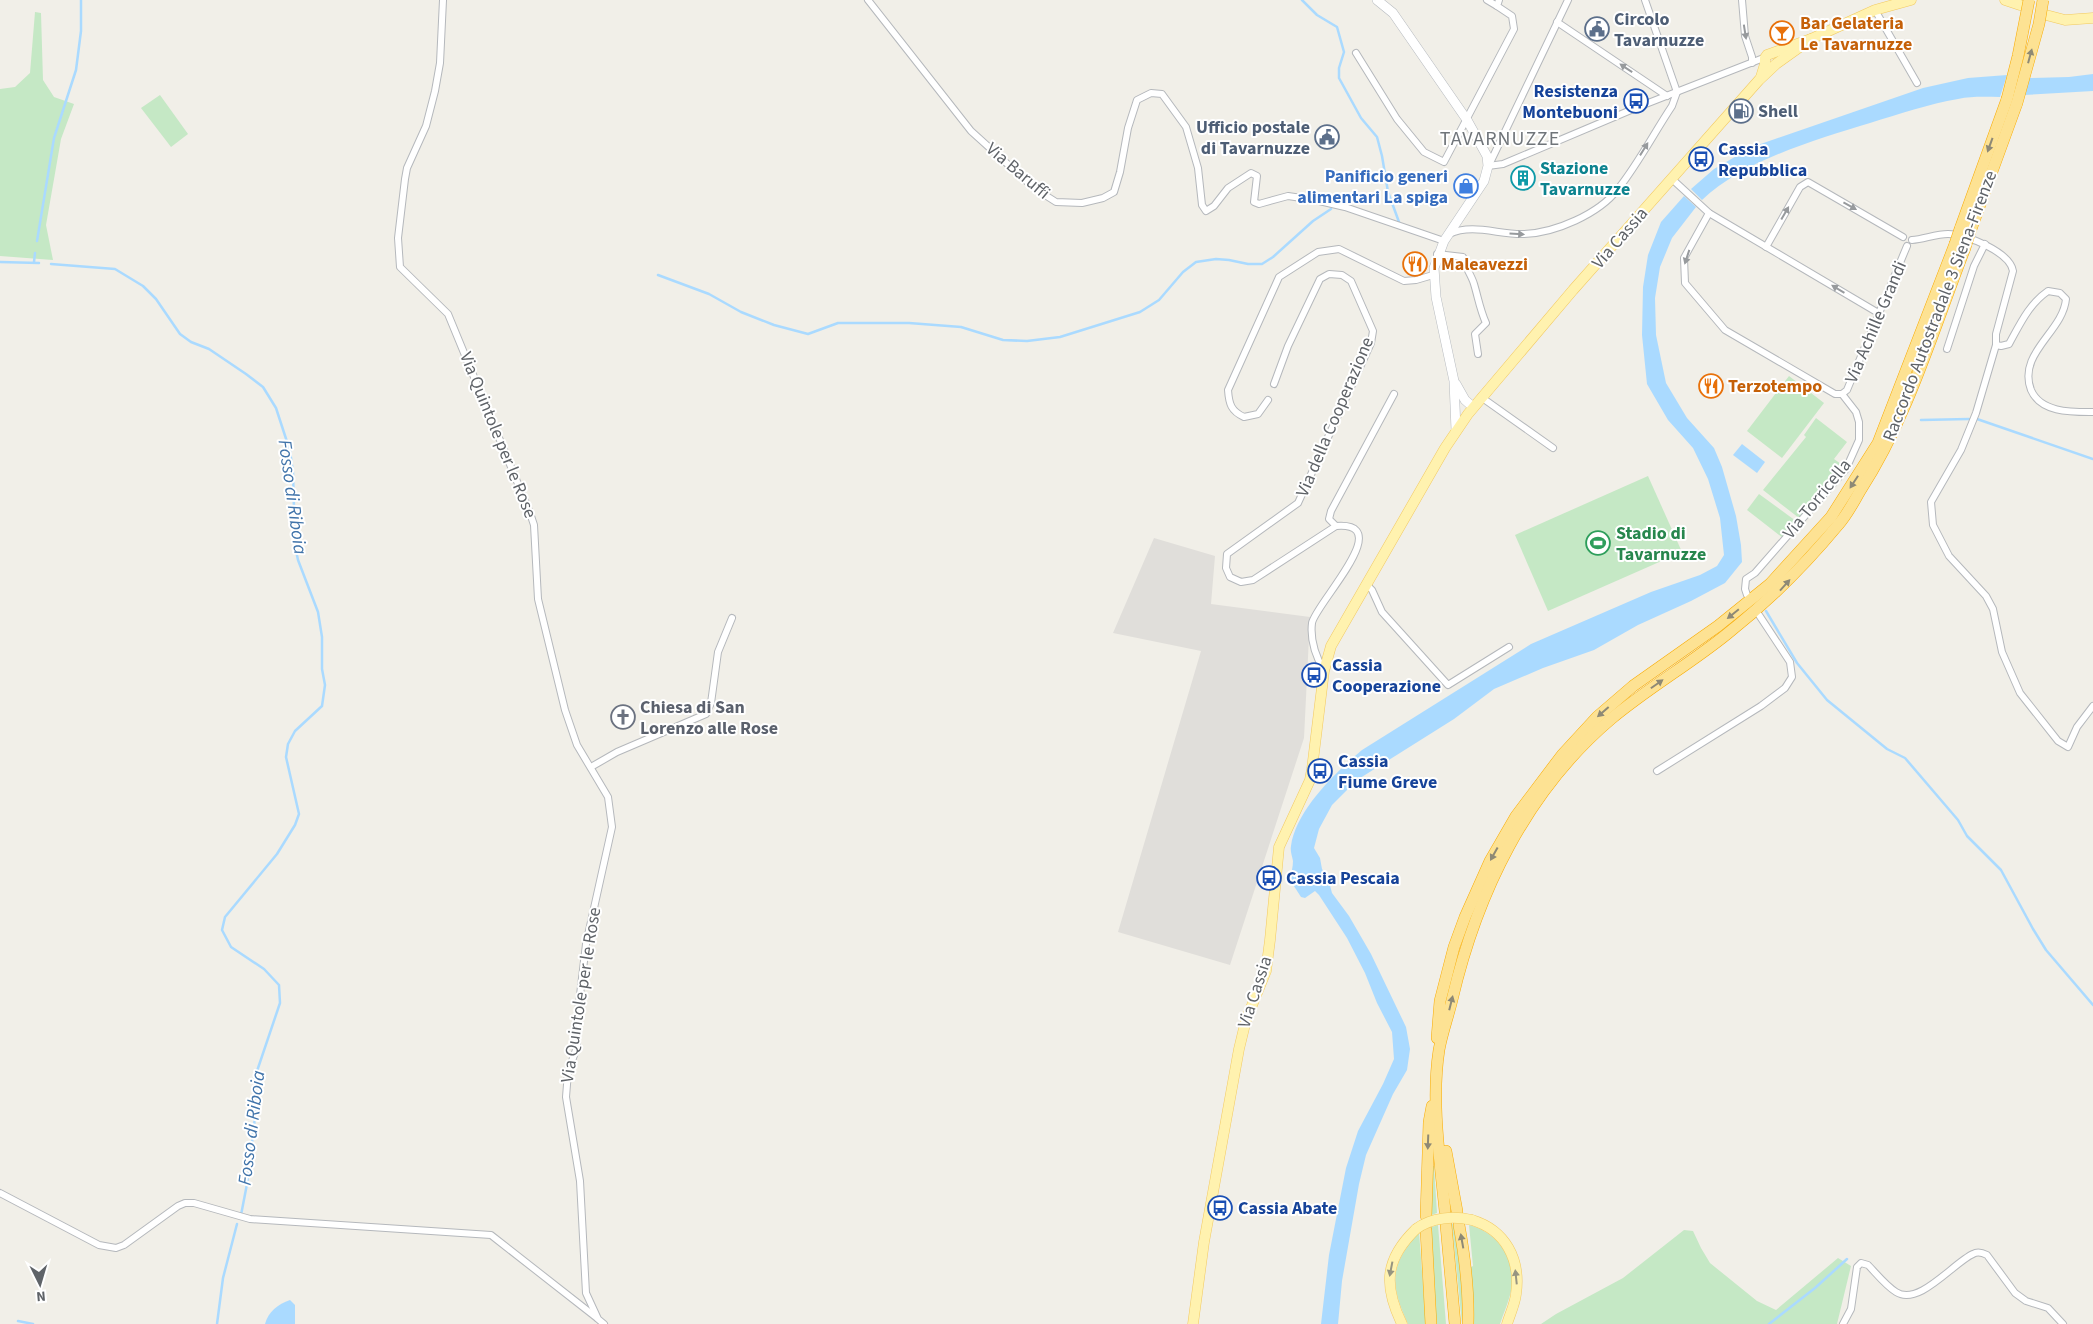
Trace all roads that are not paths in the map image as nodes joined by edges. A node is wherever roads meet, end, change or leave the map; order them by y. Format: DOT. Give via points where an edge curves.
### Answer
graph roads {
  1 [pos="443,0"];
  2 [pos="868,0"];
  3 [pos="1377,0"];
  4 [pos="1487,0"];
  5 [pos="1568,0"];
  6 [pos="1645,0"];
  7 [pos="1742,0"];
  8 [pos="1911,0"];
  9 [pos="2005,0"];
  10 [pos="2043,0"];
  11 [pos="1498,3"];
  12 [pos="2024,3"];
  13 [pos="1874,10"];
  14 [pos="2046,15"];
  15 [pos="2093,18"];
  16 [pos="1557,22"];
  17 [pos="1356,53"];
  18 [pos="1770,61"];
  19 [pos="1752,63"];
  20 [pos="1744,66"];
  21 [pos="1917,83"];
  22 [pos="1677,92"];
  23 [pos="1667,96"];
  24 [pos="2012,101"];
  25 [pos="1467,120"];
  26 [pos="1488,166"];
  27 [pos="1672,179"];
  28 [pos="1463,211"];
  29 [pos="1708,214"];
  30 [pos="1468,229"];
  31 [pos="1446,237"];
  32 [pos="1903,237"];
  33 [pos="1912,240"];
  34 [pos="1984,244"];
  35 [pos="1907,246"];
  36 [pos="1766,247"];
  37 [pos="1437,254"];
  38 [pos="1433,275"];
  39 [pos="1880,314"];
  40 [pos="1996,344"];
  41 [pos="1947,349"];
  42 [pos="1478,354"];
  43 [pos="1454,381"];
  44 [pos="1274,384"];
  45 [pos="1394,394"];
  46 [pos="1455,394"];
  47 [pos="1842,394"];
  48 [pos="1481,397"];
  49 [pos="1268,400"];
  50 [pos="1470,411"];
  51 [pos="2093,412"];
  52 [pos="1456,430"];
  53 [pos="1553,448"];
  54 [pos="1336,526"];
  55 [pos="1367,585"];
  56 [pos="1748,595"];
  57 [pos="1759,615"];
  58 [pos="732,618"];
  59 [pos="1509,647"];
  60 [pos="1324,671"];
  61 [pos="2093,706"];
  62 [pos="591,767"];
  63 [pos="1657,771"];
  64 [pos="1438,1077"];
  65 [pos="0,1193"];
  66 [pos="1445,1211"];
  67 [pos="1457,1211"];
  68 [pos="1426,1216"];
  69 [pos="1446,1225"];
  70 [pos="1460,1225"];
  71 [pos="1421,1229"];
  72 [pos="598,1319"];
  73 [pos="604,1324"];
  74 [pos="1193,1324"];
  75 [pos="1402,1324"];
  76 [pos="1431,1324"];
  77 [pos="1455,1324"];
  78 [pos="1468,1324"];
  79 [pos="1507,1324"];
  80 [pos="1843,1324"];
  81 [pos="2063,1324"];
  1 -- 62 [label="street, Via Quintole per le Rose" via="440,63 435,91 426,126 405,179 398,238 400,267 448,314 530,513 534,525 538,599 565,710 577,745"];
  2 -- 31 [label="street, Via Baruffi" via="971,131 1034,188 1056,202 1082,203 1114,192 1137,100 1151,93 1162,94 1186,127 1198,168 1202,205 1206,210 1214,206 1228,188 1251,173 1257,176 1254,202 1259,204 1288,196 1315,200"];
  3 -- 25 [label="main road" via="1393,13"];
  4 -- 11 [label="street"];
  5 -- 16 [label="street"];
  6 -- 22 [label="street"];
  7 -- 19 [label="street, one-way" via="1745,36"];
  8 -- 13 [label="main road"];
  9 -- 12 [label="main road"];
  24 -- 10 [label="highway, Raccordo Autostradale 3 Siena-Firenze, one-way, bridge" via="2039,24"];
  11 -- 25 [label="street" via="1512,16 1514,29"];
  12 -- 24 [label="highway, Raccordo Autostradale 3 Siena-Firenze, bridge"];
  13 -- 18 [label="main road"];
  13 -- 21 [label="street"];
  14 -- 15 [label="main road" via="2065,20"];
  23 -- 16 [label="street, one-way"];
  16 -- 26 [label="street"];
  17 -- 25 [label="street" via="1397,119 1424,152 1444,162"];
  18 -- 19 [label="street"];
  18 -- 20 [label="street"];
  18 -- 27 [label="main road, Via Cassia" via="1759,80"];
  19 -- 20 [label="street"];
  20 -- 22 [label="street"];
  22 -- 23 [label="street"];
  30 -- 22 [label="street, one-way" via="1535,233 1562,226 1593,210 1618,190 1672,106"];
  23 -- 26 [label="street" via="1503,164"];
  24 -- 64 [label="highway, Raccordo Autostradale 3 Siena-Firenze, bridge" via="1906,403 1886,446 1840,523 1779,591 1726,635 1641,695 1591,737 1563,766 1534,804 1486,890 1459,966 1439,1051"];
  25 -- 26 [label="main road" via="1485,149"];
  26 -- 28 [label="main road" via="1484,180"];
  27 -- 29 [label="street"];
  27 -- 48 [label="main road, Via Cassia"];
  28 -- 30 [label="street" via="1463,223"];
  28 -- 31 [label="main road"];
  29 -- 36 [label="street"];
  29 -- 47 [label="street, Via Achille Grandi, one-way" via="1684,258 1685,283 1725,330 1835,394"];
  30 -- 31 [label="street"];
  31 -- 37 [label="main road"];
  32 -- 33 [label="street" via="1908,235"];
  32 -- 35 [label="street" via="1902,242"];
  36 -- 32 [label="street, one-way" via="1800,187 1808,182"];
  33 -- 34 [label="street" via="1949,234"];
  33 -- 35 [label="street"];
  34 -- 40 [label="street" via="2010,261 2013,271"];
  34 -- 41 [label="street"];
  35 -- 39 [label="street, Via Achille Grandi"];
  39 -- 36 [label="street, one-way"];
  37 -- 38 [label="main road"];
  37 -- 42 [label="street" via="1463,257 1474,281 1486,323 1475,334"];
  38 -- 43 [label="main road"];
  38 -- 49 [label="street" via="1404,281 1339,249 1318,252 1279,277 1228,390 1234,412 1244,417 1258,414"];
  39 -- 47 [label="street, Via Achille Grandi" via="1847,390"];
  40 -- 51 [label="street" via="2009,344 2038,298 2048,291 2060,293 2066,300 2065,308 2030,364 2030,385 2038,400 2055,409"];
  40 -- 61 [label="street" via="1962,450 1931,502 1933,525 1949,556 1986,596 1993,609 2002,652 2020,693 2058,741 2068,747 2076,727"];
  43 -- 46 [label="main road"];
  43 -- 50 [label="main road"];
  44 -- 54 [label="street, Via della Cooperazione" via="1320,279 1329,274 1342,274 1351,281 1373,331 1371,343 1298,503 1228,554 1226,568 1230,576 1241,582 1253,580"];
  45 -- 54 [label="street" via="1331,511 1329,519"];
  46 -- 50 [label="main road" via="1460,407"];
  46 -- 52 [label="main road"];
  47 -- 56 [label="street, Via Torricella" via="1856,412 1859,422 1859,440 1846,469 1756,574 1746,579"];
  48 -- 50 [label="main road, Via Cassia"];
  48 -- 53 [label="street"];
  50 -- 52 [label="main road, Via Cassia"];
  52 -- 55 [label="main road, Via Cassia"];
  54 -- 60 [label="street" via="1348,525 1357,531 1360,539 1355,554 1312,622 1315,654"];
  55 -- 59 [label="street" via="1382,612 1448,685"];
  55 -- 60 [label="main road, Via Cassia" via="1331,646"];
  57 -- 63 [label="street" via="1790,662 1792,677 1785,688"];
  58 -- 62 [label="street" via="718,652 711,703 706,714 617,752"];
  60 -- 74 [label="main road, Via Cassia" via="1310,780 1278,847 1268,960 1242,1034 1204,1242"];
  62 -- 72 [label="street, Via Quintole per le Rose" via="608,796 612,827 586,944 576,1029 577,1047 568,1072 566,1098 580,1181 586,1292"];
  64 -- 66 [label="highway, Raccordo Autostradale 3 Siena-Firenze" via="1437,1111"];
  64 -- 67 [label="highway" via="1445,1145"];
  64 -- 68 [label="highway, one-way" via="1429,1122"];
  65 -- 72 [label="street" via="99,1245 116,1248 185,1203 250,1219 491,1235"];
  69 -- 77 [label="highway"];
  78 -- 70 [label="highway, one-way"];
  71 -- 75 [label="main road, one-way" via="1399,1248 1389,1274 1392,1297"];
  71 -- 76 [label="highway"];
  79 -- 71 [label="main road, one-way, bridge" via="1516,1294 1516,1278 1513,1260 1499,1233 1486,1224 1459,1218 1428,1222"];
  72 -- 73 [label="street, Via Quintole per le Rose"];
  80 -- 81 [label="street" via="1851,1309 1857,1267 1861,1263 1868,1265 1896,1293 1906,1295 1938,1281 1973,1254 1981,1252 1987,1255 2015,1293 2026,1301 2048,1308"];
}
